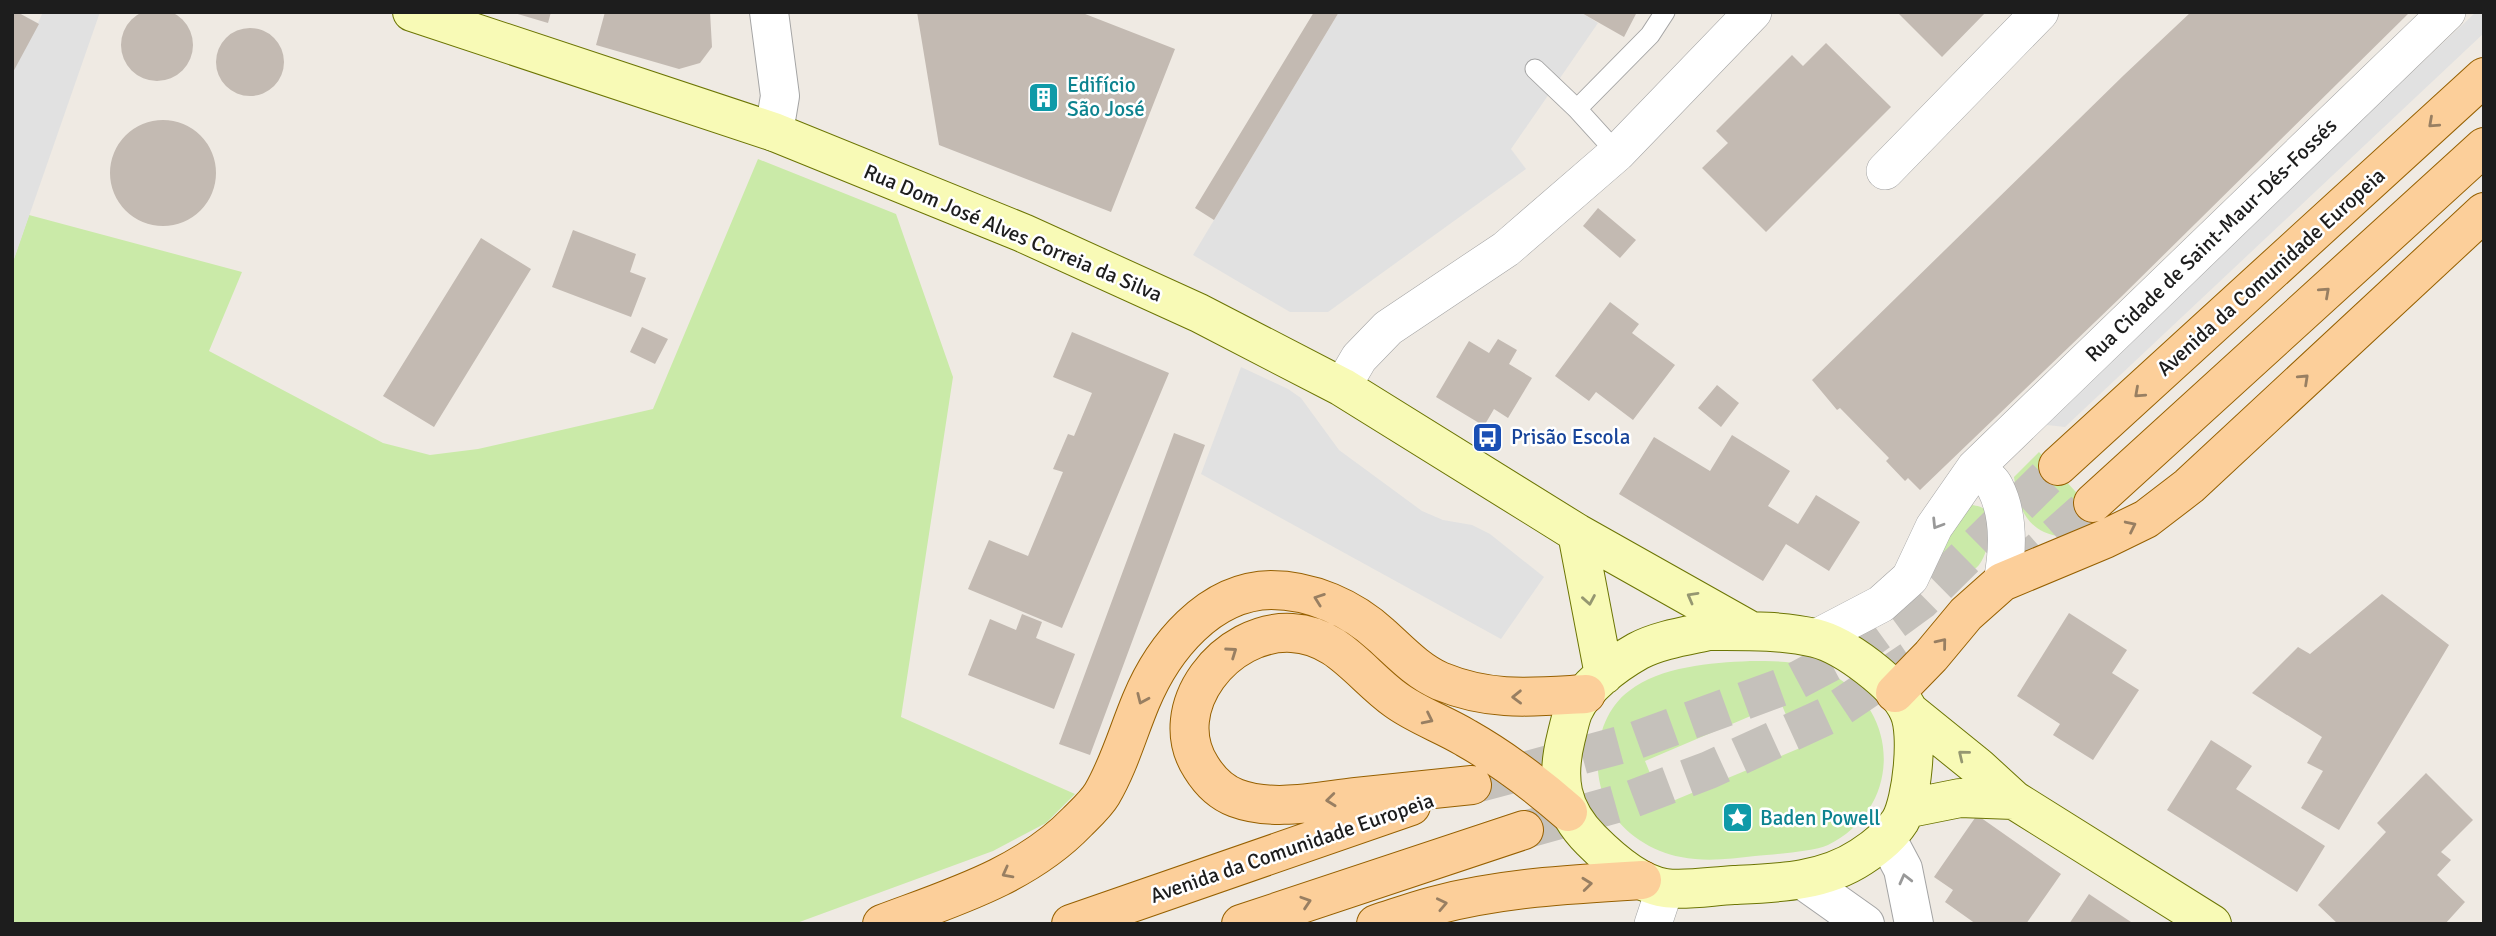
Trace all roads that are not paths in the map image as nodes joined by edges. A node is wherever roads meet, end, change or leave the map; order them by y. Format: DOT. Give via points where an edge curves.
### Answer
graph roads {
  1 [pos="412,12"];
  2 [pos="769,12"];
  3 [pos="1665,12"];
  4 [pos="1753,12"];
  5 [pos="2040,12"];
  6 [pos="2447,12"];
  7 [pos="1535,69"];
  8 [pos="2484,77"];
  9 [pos="1577,109"];
  10 [pos="774,132"];
  11 [pos="2484,147"];
  12 [pos="1618,153"];
  13 [pos="1885,171"];
  14 [pos="2484,212"];
  15 [pos="1342,387"];
  16 [pos="2058,466"];
  17 [pos="1975,468"];
  18 [pos="2093,503"];
  19 [pos="1577,533"];
  20 [pos="2002,582"];
  21 [pos="1751,631"];
  22 [pos="1816,638"];
  23 [pos="1595,685"];
  24 [pos="1903,703"];
  25 [pos="2014,800"];
  26 [pos="1568,812"];
  27 [pos="1896,823"];
  28 [pos="1524,830"];
  29 [pos="1803,880"];
  30 [pos="1653,884"];
  31 [pos="882,924"];
  32 [pos="1071,924"];
  33 [pos="1241,924"];
  34 [pos="1376,924"];
  35 [pos="1653,924"];
  36 [pos="1865,924"];
  37 [pos="1914,924"];
  38 [pos="2212,924"];
  1 -- 10 [label="main road, Rua Dom José Alves Correia da Silva"];
  2 -- 10 [label="street" via="780,96"];
  3 -- 9 [label="lane" via="1650,35"];
  4 -- 12 [label="street"];
  5 -- 13 [label="street"];
  6 -- 17 [label="street, Rua Cidade de Saint-Maur-Dés-Fossés"];
  7 -- 9 [label="lane"];
  8 -- 16 [label="main road, Avenida da Comunidade Europeia, one-way"];
  9 -- 12 [label="lane"];
  10 -- 15 [label="main road, Rua Dom José Alves Correia da Silva" via="1023,233 1199,313"];
  18 -- 11 [label="main road, one-way"];
  12 -- 15 [label="street" via="1506,249 1388,328 1359,358"];
  20 -- 14 [label="main road, one-way" via="2146,519 2189,486"];
  15 -- 19 [label="main road, Rua Dom José Alves Correia da Silva"];
  17 -- 20 [label="street" via="1994,485 2002,508 2007,559"];
  17 -- 22 [label="street, Rua Cidade de Saint-Maur-Dés-Fossés, one-way" via="1934,527 1910,579 1881,604"];
  21 -- 19 [label="main road, Rua Dom José Alves Correia da Silva, one-way"];
  19 -- 23 [label="main road, one-way"];
  24 -- 20 [label="main road, one-way" via="1931,656 1966,614"];
  21 -- 22 [label="main road"];
  21 -- 23 [label="main road" via="1709,631 1639,651"];
  22 -- 24 [label="main road" via="1857,658"];
  23 -- 26 [label="main road" via="1573,712 1562,755 1561,785"];
  23 -- 31 [label="main road, one-way" via="1500,697 1480,694 1437,680 1347,610 1311,595 1272,590 1243,594 1210,610 1182,634 1157,669 1100,796 1076,823 1014,870"];
  25 -- 24 [label="main road, one-way"];
  24 -- 27 [label="main road" via="1914,748 1913,774"];
  25 -- 27 [label="main road" via="1960,798"];
  25 -- 38 [label="main road"];
  26 -- 30 [label="main road" via="1606,855"];
  32 -- 26 [label="main road, Avenida da Comunidade Europeia, one-way" via="1472,785 1294,804 1252,802 1216,786 1190,744 1188,723 1203,683 1219,662 1253,639 1292,633 1339,649 1394,699 1511,766"];
  27 -- 29 [label="main road" via="1861,857"];
  37 -- 27 [label="street, one-way"];
  33 -- 28 [label="main road, one-way"];
  29 -- 30 [label="main road"];
  29 -- 36 [label="street"];
  34 -- 30 [label="main road, one-way" via="1486,895 1595,883"];
  30 -- 35 [label="street"];
}
